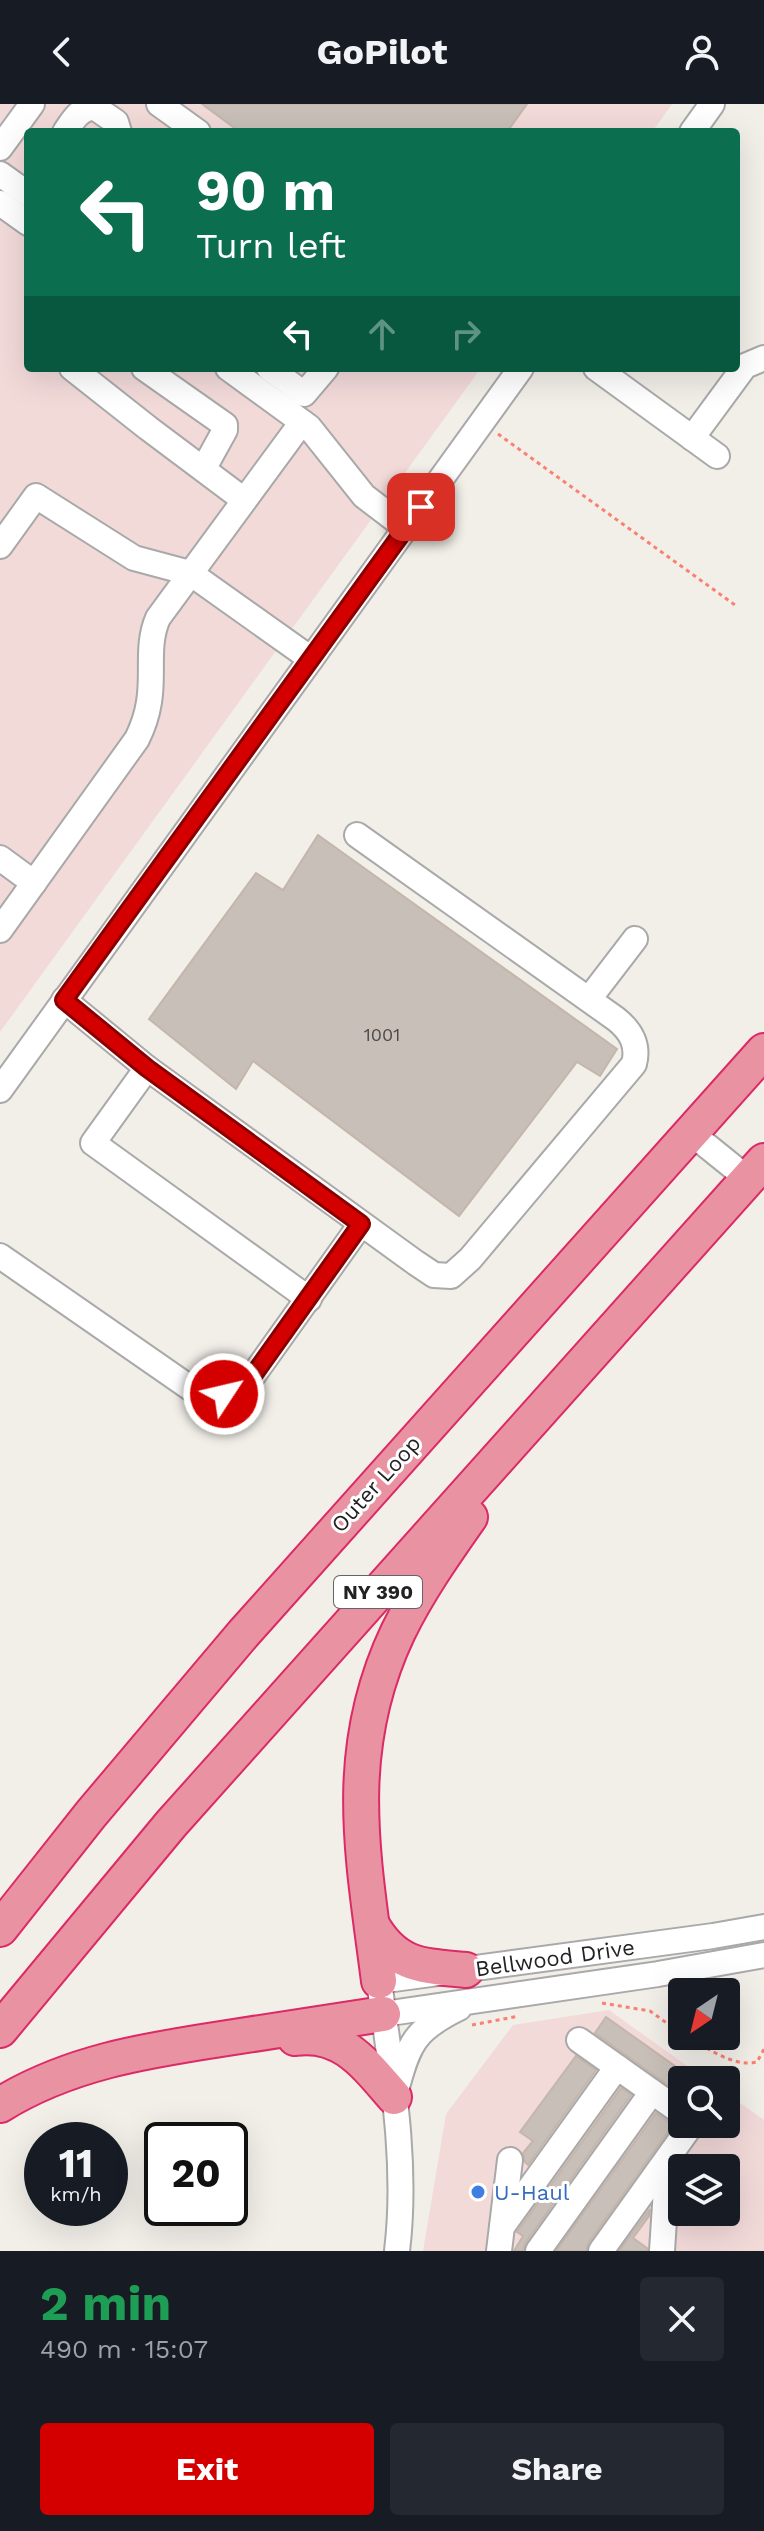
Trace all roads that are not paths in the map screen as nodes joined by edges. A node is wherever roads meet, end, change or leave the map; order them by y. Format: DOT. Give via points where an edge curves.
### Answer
graph roads {
  1 [pos="32,104"];
  2 [pos="159,104"];
  3 [pos="712,104"];
  4 [pos="68,128"];
  5 [pos="118,128"];
  6 [pos="192,128"];
  7 [pos="695,128"];
  8 [pos="0,148"];
  9 [pos="0,174"];
  10 [pos="17,204"];
  11 [pos="764,358"];
  12 [pos="77,372"];
  13 [pos="150,372"];
  14 [pos="233,372"];
  15 [pos="277,372"];
  16 [pos="323,372"];
  17 [pos="518,372"];
  18 [pos="601,372"];
  19 [pos="302,422"];
  20 [pos="692,438"];
  21 [pos="717,456"];
  22 [pos="204,468"];
  23 [pos="244,500"];
  24 [pos="406,528"];
  25 [pos="0,546"];
  26 [pos="190,573"];
  27 [pos="311,659"];
  28 [pos="357,835"];
  29 [pos="0,858"];
  30 [pos="34,883"];
  31 [pos="0,930"];
  32 [pos="635,939"];
  33 [pos="589,999"];
  34 [pos="64,1000"];
  35 [pos="764,1051"];
  36 [pos="147,1068"];
  37 [pos="0,1090"];
  38 [pos="691,1133"];
  39 [pos="756,1170"];
  40 [pos="361,1224"];
  41 [pos="0,1256"];
  42 [pos="309,1299"];
  43 [pos="564,1384"];
  44 [pos="129,1769"];
  45 [pos="0,1892"];
  46 [pos="372,1925"];
  47 [pos="764,1927"];
  48 [pos="0,1929"];
  49 [pos="764,1955"];
  50 [pos="470,1985"];
  51 [pos="381,1998"];
  52 [pos="0,2030"];
  53 [pos="579,2040"];
  54 [pos="148,2051"];
  55 [pos="617,2067"];
  56 [pos="652,2092"];
  57 [pos="394,2097"];
  58 [pos="668,2103"];
  59 [pos="0,2105"];
  60 [pos="668,2157"];
  61 [pos="510,2160"];
  62 [pos="501,2239"];
  63 [pos="659,2246"];
  64 [pos="397,2251"];
  65 [pos="538,2251"];
  66 [pos="601,2251"];
  1 -- 8 [label="street"];
  2 -- 6 [label="street"];
  3 -- 7 [label="street"];
  4 -- 5 [label="street" via="77,114 94,107"];
  9 -- 10 [label="street"];
  11 -- 20 [label="street" via="745,366"];
  12 -- 22 [label="street"];
  13 -- 22 [label="street" via="225,425"];
  14 -- 19 [label="street"];
  15 -- 16 [label="street" via="304,394"];
  17 -- 24 [label="street"];
  18 -- 20 [label="street"];
  19 -- 23 [label="street"];
  19 -- 24 [label="street" via="364,496"];
  20 -- 21 [label="street"];
  22 -- 23 [label="street"];
  23 -- 26 [label="street"];
  24 -- 27 [label="street"];
  25 -- 26 [label="street" via="36,496 134,558"];
  26 -- 27 [label="street"];
  26 -- 30 [label="street" via="153,628 150,700 137,739"];
  27 -- 34 [label="street"];
  28 -- 33 [label="street"];
  29 -- 30 [label="street"];
  30 -- 31 [label="street"];
  32 -- 33 [label="street"];
  33 -- 40 [label="street" via="627,1028 637,1052 634,1064 470,1259 451,1276 434,1275"];
  34 -- 36 [label="street"];
  34 -- 37 [label="street"];
  35 -- 38 [label="highway, Outer Loop / NY 390"];
  36 -- 40 [label="street"];
  36 -- 42 [label="street" via="93,1143"];
  38 -- 39 [label="street"];
  38 -- 44 [label="highway, Outer Loop / NY 390" via="282,1589"];
  39 -- 43 [label="highway, NY 390"];
  40 -- 42 [label="street"];
  41 -- 42 [label="street" via="196,1392 224,1394 247,1384"];
  43 -- 46 [label="highway" via="421,1591 378,1681 363,1744 360,1785"];
  43 -- 52 [label="highway, NY 390" via="161,1835"];
  44 -- 45 [label="highway"];
  44 -- 48 [label="highway, Outer Loop / NY 390"];
  46 -- 50 [label="highway" via="390,1950"];
  46 -- 51 [label="highway"];
  47 -- 50 [label="street, Bellwood Drive"];
  49 -- 50 [label="street, Bellwood Drive" via="658,1974"];
  50 -- 51 [label="street, Bellwood Drive"];
  50 -- 51 [label="street, Bellwood Drive"];
  50 -- 57 [label="street" via="409,2046"];
  51 -- 54 [label="highway"];
  51 -- 57 [label="street"];
  53 -- 55 [label="street"];
  54 -- 57 [label="highway" via="210,2053 300,2037 325,2039 354,2052"];
  54 -- 59 [label="highway" via="62,2073"];
  55 -- 56 [label="street"];
  55 -- 62 [label="street"];
  56 -- 58 [label="street"];
  56 -- 65 [label="street"];
  57 -- 64 [label="street" via="400,2181"];
  60 -- 63 [label="street"];
  60 -- 66 [label="street"];
  61 -- 62 [label="street"];
}
